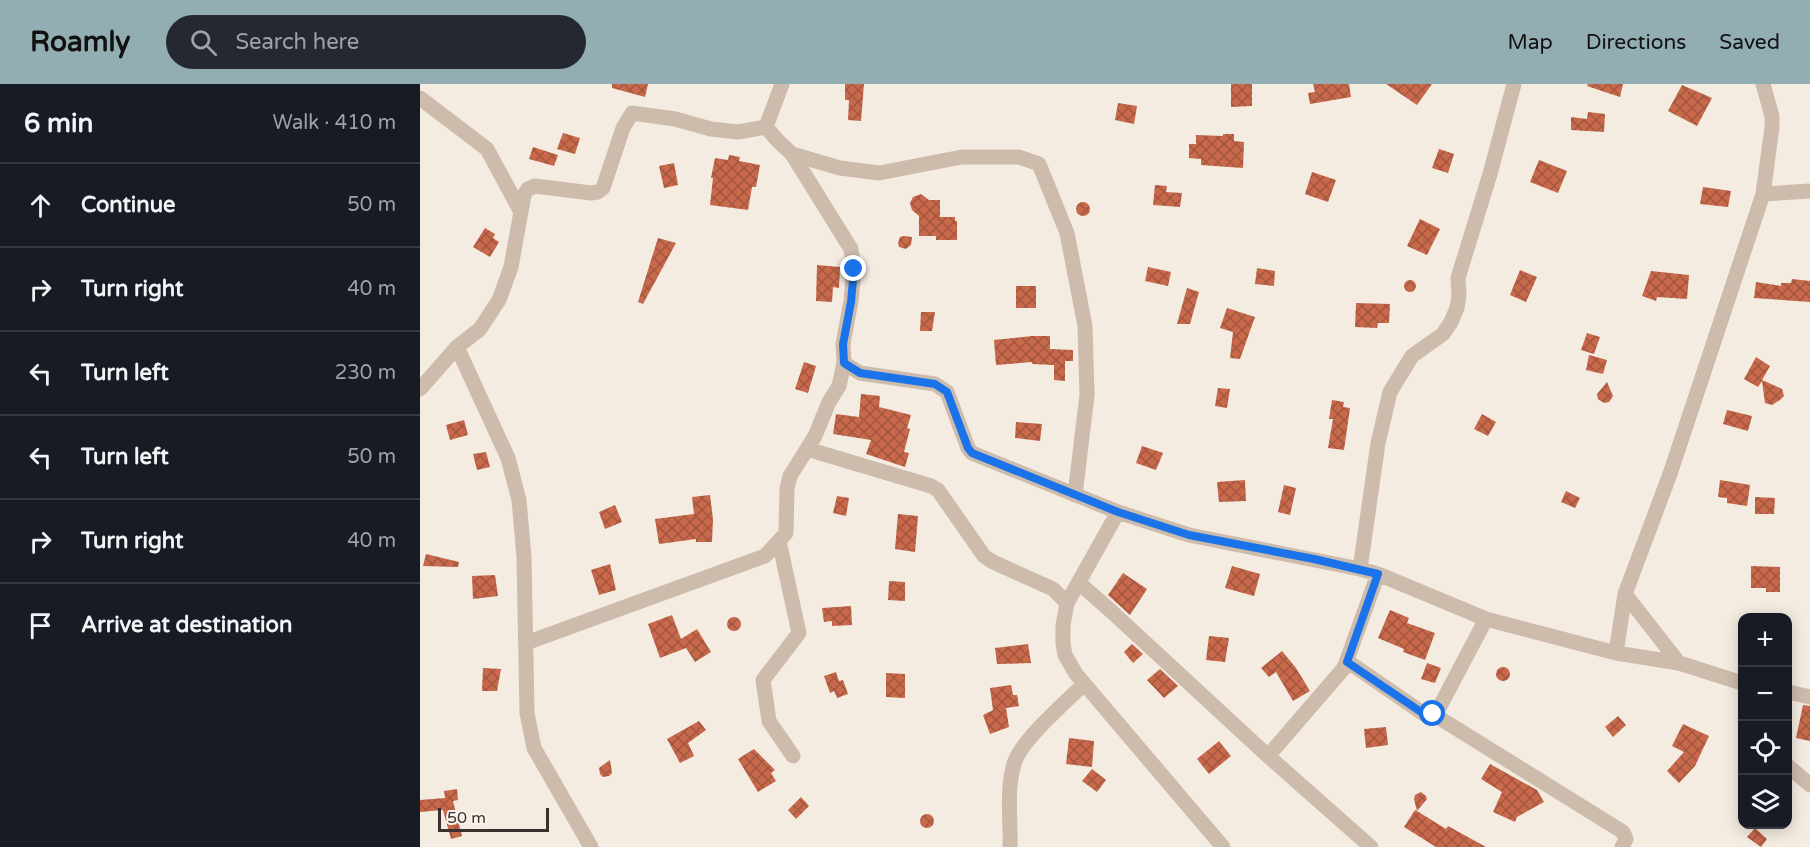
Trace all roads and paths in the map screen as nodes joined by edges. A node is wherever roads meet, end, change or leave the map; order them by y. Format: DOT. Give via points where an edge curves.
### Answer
graph roads {
  1 [pos="782,84"];
  2 [pos="1514,84"];
  3 [pos="1763,84"];
  4 [pos="420,98"];
  5 [pos="766,127"];
  6 [pos="792,154"];
  7 [pos="1810,190"];
  8 [pos="1763,194"];
  9 [pos="521,212"];
  10 [pos="457,347"];
  11 [pos="844,363"];
  12 [pos="420,390"];
  13 [pos="807,449"];
  14 [pos="1075,495"];
  15 [pos="1118,512"];
  16 [pos="779,541"];
  17 [pos="1360,569"];
  18 [pos="1378,574"];
  19 [pos="1079,583"];
  20 [pos="1625,594"];
  21 [pos="1067,603"];
  22 [pos="1486,619"];
  23 [pos="526,643"];
  24 [pos="1616,653"];
  25 [pos="1347,662"];
  26 [pos="1679,663"];
  27 [pos="1738,681"];
  28 [pos="1084,684"];
  29 [pos="1792,693"];
  30 [pos="1810,697"];
  31 [pos="1433,714"];
  32 [pos="793,756"];
  33 [pos="1268,756"];
  34 [pos="1792,769"];
  35 [pos="1810,785"];
  36 [pos="591,847"];
  37 [pos="1010,847"];
  38 [pos="1223,847"];
  39 [pos="1371,847"];
  40 [pos="1622,847"];
  1 -- 5 [label="street"];
  2 -- 17 [label="street" via="1458,278 1457,308 1443,334 1412,356 1390,392 1378,443"];
  3 -- 8 [label="street" via="1772,127"];
  4 -- 9 [label="street" via="487,149"];
  5 -- 6 [label="street"];
  5 -- 9 [label="street" via="738,132 632,113 603,188 591,193 535,186 524,195"];
  6 -- 11 [label="street" via="851,249 854,269 843,344"];
  6 -- 14 [label="street" via="840,168 879,173 962,157 1019,157 1038,164 1067,233 1085,326 1087,395"];
  7 -- 8 [label="street"];
  8 -- 20 [label="street" via="1674,462"];
  9 -- 10 [label="street" via="511,267 499,300 480,329"];
  10 -- 12 [label="street"];
  10 -- 23 [label="street" via="508,458 519,500"];
  11 -- 13 [label="street" via="839,386"];
  11 -- 14 [label="street" via="860,373 942,387 972,453"];
  13 -- 16 [label="street" via="790,476 786,533"];
  13 -- 21 [label="street" via="938,490 984,556 1053,589"];
  14 -- 15 [label="street"];
  15 -- 17 [label="street" via="1189,535"];
  15 -- 19 [label="street"];
  16 -- 23 [label="street" via="765,556"];
  16 -- 32 [label="street" via="800,633 763,680 769,721"];
  17 -- 18 [label="street"];
  18 -- 22 [label="street"];
  18 -- 25 [label="street"];
  19 -- 21 [label="street"];
  19 -- 33 [label="street"];
  20 -- 24 [label="street"];
  20 -- 26 [label="street"];
  21 -- 28 [label="street" via="1063,625 1065,655"];
  22 -- 24 [label="street"];
  22 -- 31 [label="street"];
  23 -- 36 [label="street" via="527,713 534,748"];
  24 -- 26 [label="street"];
  25 -- 31 [label="street" via="1424,714"];
  25 -- 33 [label="street"];
  26 -- 27 [label="street"];
  28 -- 37 [label="street" via="1022,747 1014,762 1009,801"];
  28 -- 38 [label="street"];
  29 -- 30 [label="street"];
  31 -- 40 [label="street" via="1623,832 1626,839"];
  33 -- 39 [label="street"];
  34 -- 35 [label="street"];
}
